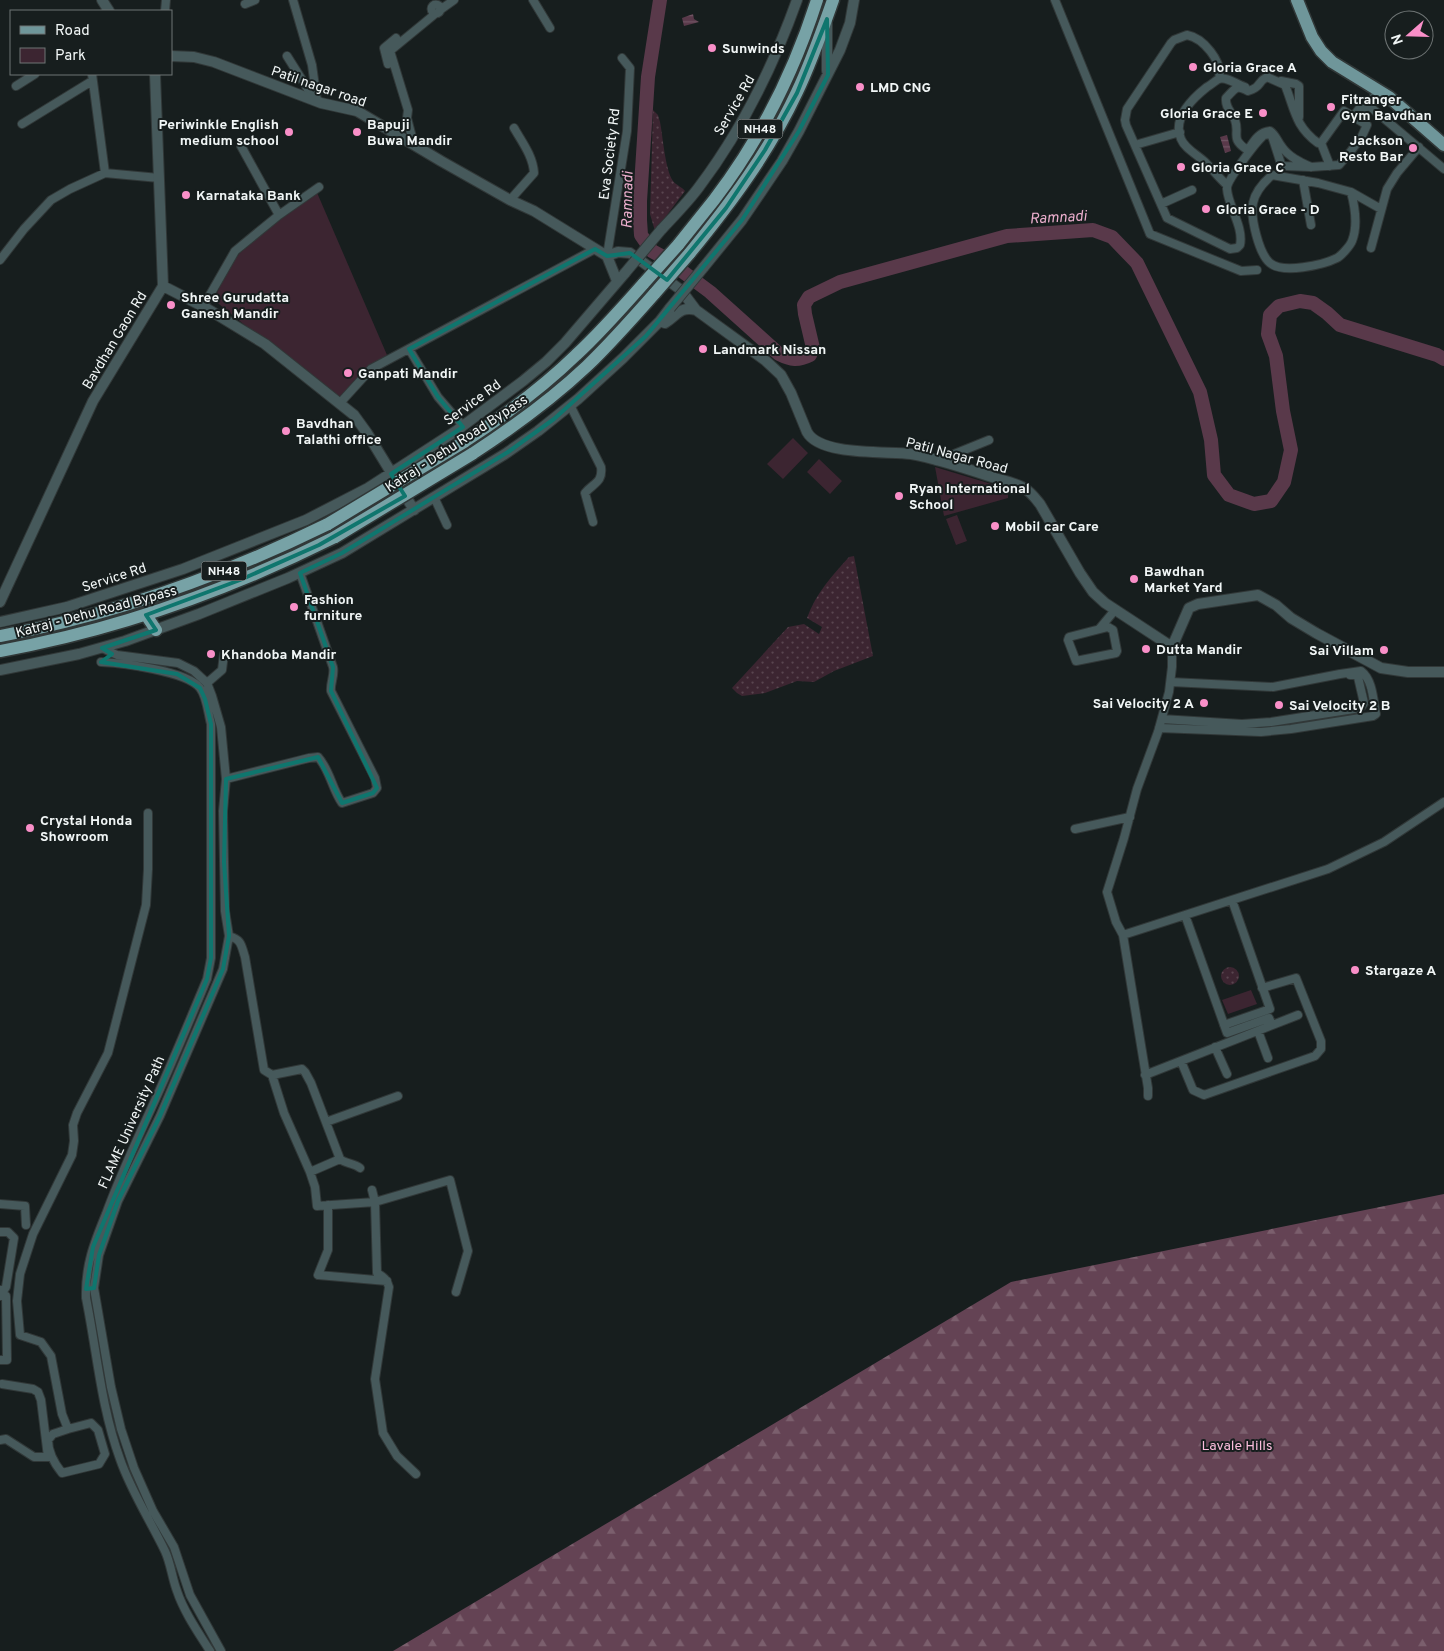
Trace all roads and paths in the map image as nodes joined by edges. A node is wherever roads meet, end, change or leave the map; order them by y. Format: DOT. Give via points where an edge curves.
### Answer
graph roads {
  1 [pos="254,0"];
  2 [pos="293,0"];
  3 [pos="446,0"];
  4 [pos="454,0"];
  5 [pos="533,0"];
  6 [pos="797,0"];
  7 [pos="817,0"];
  8 [pos="834,0"];
  9 [pos="854,0"];
  10 [pos="1055,0"];
  11 [pos="1297,0"];
  12 [pos="245,4"];
  13 [pos="435,8"];
  14 [pos="827,19"];
  15 [pos="550,28"];
  16 [pos="172,56"];
  17 [pos="287,56"];
  18 [pos="622,58"];
  19 [pos="33,75"];
  20 [pos="155,75"];
  21 [pos="828,75"];
  22 [pos="92,78"];
  23 [pos="1219,79"];
  24 [pos="16,86"];
  25 [pos="1378,91"];
  26 [pos="313,100"];
  27 [pos="1367,106"];
  28 [pos="1354,116"];
  29 [pos="1298,122"];
  30 [pos="1362,122"];
  31 [pos="22,124"];
  32 [pos="514,128"];
  33 [pos="1180,132"];
  34 [pos="1321,143"];
  35 [pos="414,145"];
  36 [pos="1135,145"];
  37 [pos="1444,145"];
  38 [pos="241,146"];
  39 [pos="1419,147"];
  40 [pos="1330,166"];
  41 [pos="1311,167"];
  42 [pos="1444,169"];
  43 [pos="105,173"];
  44 [pos="159,178"];
  45 [pos="1303,180"];
  46 [pos="1227,185"];
  47 [pos="319,188"];
  48 [pos="1192,190"];
  49 [pos="1351,192"];
  50 [pos="510,200"];
  51 [pos="1161,204"];
  52 [pos="1381,209"];
  53 [pos="278,215"];
  54 [pos="1311,225"];
  55 [pos="595,248"];
  56 [pos="1372,248"];
  57 [pos="607,256"];
  58 [pos="0,260"];
  59 [pos="1257,270"];
  60 [pos="617,281"];
  61 [pos="163,286"];
  62 [pos="203,307"];
  63 [pos="696,310"];
  64 [pos="660,321"];
  65 [pos="409,350"];
  66 [pos="340,403"];
  67 [pos="570,405"];
  68 [pos="463,426"];
  69 [pos="989,440"];
  70 [pos="937,461"];
  71 [pos="391,474"];
  72 [pos="434,497"];
  73 [pos="414,510"];
  74 [pos="593,522"];
  75 [pos="447,525"];
  76 [pos="300,573"];
  77 [pos="0,602"];
  78 [pos="1115,610"];
  79 [pos="146,615"];
  80 [pos="0,622"];
  81 [pos="1100,628"];
  82 [pos="156,630"];
  83 [pos="0,636"];
  84 [pos="1172,647"];
  85 [pos="102,648"];
  86 [pos="90,651"];
  87 [pos="0,652"];
  88 [pos="112,654"];
  89 [pos="224,654"];
  90 [pos="101,662"];
  91 [pos="0,670"];
  92 [pos="1444,672"];
  93 [pos="207,684"];
  94 [pos="1170,685"];
  95 [pos="1162,719"];
  96 [pos="1160,728"];
  97 [pos="226,779"];
  98 [pos="1444,802"];
  99 [pos="148,813"];
  100 [pos="1130,817"];
  101 [pos="1075,829"];
  102 [pos="1232,900"];
  103 [pos="1185,915"];
  104 [pos="1123,935"];
  105 [pos="229,936"];
  106 [pos="211,960"];
  107 [pos="224,962"];
  108 [pos="1262,988"];
  109 [pos="1298,1015"];
  110 [pos="1224,1025"];
  111 [pos="1272,1026"];
  112 [pos="1258,1031"];
  113 [pos="1215,1047"];
  114 [pos="1268,1058"];
  115 [pos="1181,1061"];
  116 [pos="272,1074"];
  117 [pos="1227,1074"];
  118 [pos="1146,1075"];
  119 [pos="398,1096"];
  120 [pos="1148,1096"];
  121 [pos="326,1122"];
  122 [pos="340,1159"];
  123 [pos="360,1168"];
  124 [pos="310,1172"];
  125 [pos="372,1190"];
  126 [pos="375,1202"];
  127 [pos="0,1204"];
  128 [pos="328,1205"];
  129 [pos="26,1226"];
  130 [pos="0,1232"];
  131 [pos="387,1281"];
  132 [pos="90,1288"];
  133 [pos="0,1290"];
  134 [pos="456,1292"];
  135 [pos="0,1296"];
  136 [pos="0,1360"];
  137 [pos="2,1384"];
  138 [pos="68,1429"];
  139 [pos="0,1440"];
  140 [pos="416,1474"];
  141 [pos="210,1651"];
  142 [pos="221,1651"];
  1 -- 12 [label="street"];
  2 -- 26 [label="street" via="312,65"];
  3 -- 13 [label="street"];
  4 -- 13 [label="street"];
  5 -- 15 [label="street"];
  6 -- 60 [label="street, Service Rd, bridge" via="766,78 736,132 699,188"];
  7 -- 83 [label="highway, Katraj - Dehu Road Bypass / NH48, bridge" via="796,59 769,114 714,200 593,339 513,408 464,442 328,524 234,566 189,585 115,608"];
  8 -- 14 [label="highway, Katraj - Dehu Road Bypass / NH48"];
  9 -- 21 [label="street" via="850,23"];
  10 -- 59 [label="street" via="1150,234 1241,271"];
  11 -- 25 [label="main road" via="1321,52"];
  13 -- 35 [label="street" via="387,50"];
  14 -- 21 [label="street"];
  14 -- 79 [label="highway, Katraj - Dehu Road Bypass / NH48, bridge" via="797,93 765,150 726,208 655,293 573,378 522,420 472,454 335,537 194,599"];
  16 -- 26 [label="street, Patil nagar road" via="214,62"];
  17 -- 26 [label="street"];
  18 -- 57 [label="street, Eva Society Rd" via="630,68 627,131"];
  19 -- 24 [label="street"];
  20 -- 44 [label="street, Bavdhan Gaon Rd"];
  21 -- 64 [label="street, bridge" via="762,191"];
  22 -- 31 [label="street"];
  22 -- 43 [label="street"];
  23 -- 29 [label="street" via="1248,89 1256,87 1266,75 1296,84 1300,88"];
  23 -- 33 [label="street" via="1188,104"];
  23 -- 36 [label="street" via="1215,60 1198,39 1187,35 1174,40 1127,109 1125,120"];
  25 -- 27 [label="street"];
  25 -- 37 [label="main road"];
  26 -- 35 [label="street, Patil nagar road" via="357,111"];
  27 -- 28 [label="street"];
  27 -- 30 [label="street" via="1367,115"];
  27 -- 39 [label="street"];
  28 -- 30 [label="street"];
  28 -- 34 [label="street" via="1342,112"];
  29 -- 34 [label="street" via="1308,135"];
  29 -- 41 [label="street" via="1285,85 1266,77 1255,89 1248,92 1240,87 1226,98 1225,104 1235,120 1235,136 1242,146 1250,148 1258,136 1270,131 1283,150"];
  30 -- 40 [label="street" via="1368,125 1362,136 1342,162"];
  32 -- 50 [label="street" via="530,156 534,173"];
  33 -- 36 [label="street"];
  33 -- 46 [label="street" via="1184,144"];
  34 -- 40 [label="street"];
  35 -- 50 [label="street, Patil nagar road"];
  36 -- 51 [label="street"];
  38 -- 53 [label="street"];
  39 -- 42 [label="street"];
  39 -- 52 [label="street" via="1387,189"];
  40 -- 41 [label="street"];
  41 -- 46 [label="street" via="1281,164 1272,136 1264,134"];
  43 -- 44 [label="street"];
  43 -- 58 [label="street" via="51,200"];
  44 -- 61 [label="street, Bavdhan Gaon Rd"];
  45 -- 49 [label="street"];
  45 -- 49 [label="street" via="1272,175 1253,202 1253,225 1260,246 1270,263 1281,268 1298,268 1338,258 1352,242 1355,222"];
  45 -- 54 [label="street"];
  46 -- 51 [label="street" via="1241,242 1237,248 1230,248 1170,220"];
  47 -- 53 [label="street"];
  48 -- 51 [label="street"];
  49 -- 52 [label="street"];
  50 -- 55 [label="street, Patil nagar road"];
  52 -- 56 [label="street"];
  53 -- 62 [label="street" via="235,251"];
  55 -- 57 [label="street, Patil nagar road"];
  55 -- 65 [label="street"];
  57 -- 60 [label="street"];
  57 -- 63 [label="street" via="618,252 630,253 681,290"];
  60 -- 68 [label="street, Service Rd" via="546,362"];
  61 -- 62 [label="street"];
  61 -- 77 [label="street, Bavdhan Gaon Rd" via="93,400"];
  62 -- 66 [label="street" via="265,344"];
  63 -- 64 [label="street" via="688,308 677,312 667,322"];
  63 -- 70 [label="street, Patil Nagar Road" via="766,360 781,375 809,437 816,443 845,450 910,454"];
  64 -- 67 [label="street"];
  65 -- 66 [label="street" via="372,369"];
  65 -- 68 [label="street" via="438,397"];
  66 -- 71 [label="street" via="367,433"];
  67 -- 72 [label="street" via="505,454"];
  67 -- 74 [label="street" via="601,472 599,481 586,493"];
  68 -- 71 [label="street, Service Rd"];
  69 -- 70 [label="street"];
  70 -- 78 [label="street, Patil Nagar Road" via="1023,487 1032,494 1093,592"];
  71 -- 73 [label="street"];
  71 -- 80 [label="street, Service Rd" via="322,513 183,569 66,607"];
  72 -- 73 [label="street"];
  72 -- 75 [label="street"];
  73 -- 76 [label="street" via="342,553"];
  76 -- 82 [label="street"];
  76 -- 97 [label="street" via="333,667 331,691 375,778 376,788 373,793 342,803 318,758"];
  78 -- 81 [label="street"];
  78 -- 84 [label="street, Patil Nagar Road"];
  79 -- 82 [label="highway"];
  79 -- 87 [label="highway, Katraj - Dehu Road Bypass / NH48"];
  81 -- 81 [label="street" via="1069,637 1076,661 1116,653 1111,628"];
  82 -- 85 [label="street"];
  84 -- 92 [label="street" via="1189,608 1258,595 1316,633 1381,668"];
  84 -- 94 [label="street"];
  85 -- 86 [label="street"];
  85 -- 88 [label="street"];
  86 -- 90 [label="street"];
  86 -- 91 [label="street"];
  88 -- 90 [label="street"];
  88 -- 93 [label="street" via="178,663 194,670"];
  89 -- 93 [label="street" via="222,670"];
  90 -- 106 [label="street, FLAME University Path" via="177,674 200,688 205,699 211,724"];
  93 -- 97 [label="street" via="221,727"];
  94 -- 95 [label="street"];
  94 -- 95 [label="street" via="1268,690 1357,675 1364,703 1354,708 1270,722 1242,724"];
  94 -- 96 [label="street" via="1273,687 1361,671 1369,681 1376,714 1261,732"];
  95 -- 96 [label="street"];
  96 -- 100 [label="street"];
  97 -- 105 [label="street" via="223,811 225,911"];
  98 -- 102 [label="street" via="1384,842 1328,869"];
  99 -- 138 [label="street" via="146,905 108,1053 77,1113 73,1125 72,1155 33,1234 18,1287 20,1334 41,1342 51,1356"];
  100 -- 101 [label="street"];
  100 -- 104 [label="street" via="1107,892 1110,908"];
  102 -- 103 [label="street"];
  102 -- 108 [label="street"];
  103 -- 104 [label="street"];
  103 -- 110 [label="street"];
  104 -- 118 [label="street"];
  105 -- 107 [label="street"];
  105 -- 116 [label="street" via="238,938 243,950 262,1065"];
  106 -- 107 [label="street"];
  106 -- 132 [label="street, FLAME University Path" via="207,979 99,1230 87,1267"];
  107 -- 132 [label="street" via="218,984 160,1116 118,1201"];
  108 -- 110 [label="street" via="1270,1009"];
  108 -- 115 [label="street" via="1296,978 1321,1041 1321,1049 1315,1056 1204,1095 1193,1090"];
  109 -- 111 [label="street"];
  110 -- 111 [label="street" via="1227,1034 1269,1018"];
  111 -- 112 [label="street"];
  112 -- 113 [label="street"];
  112 -- 114 [label="street"];
  113 -- 115 [label="street"];
  113 -- 117 [label="street"];
  115 -- 118 [label="street"];
  116 -- 121 [label="street" via="302,1069"];
  116 -- 124 [label="street" via="284,1113"];
  118 -- 120 [label="street"];
  119 -- 121 [label="street"];
  121 -- 122 [label="street"];
  122 -- 123 [label="street"];
  122 -- 124 [label="street"];
  124 -- 128 [label="street" via="317,1206"];
  125 -- 126 [label="street"];
  126 -- 128 [label="street"];
  126 -- 131 [label="street" via="377,1273"];
  126 -- 134 [label="street" via="450,1180 468,1251"];
  127 -- 129 [label="street" via="25,1206"];
  128 -- 131 [label="street" via="328,1250 318,1275"];
  130 -- 133 [label="street" via="8,1232 14,1238 6,1287"];
  131 -- 140 [label="street" via="389,1287 375,1379 383,1433 397,1456"];
  132 -- 141 [label="street, FLAME University Path" via="103,1395 119,1457 164,1549 176,1591"];
  132 -- 142 [label="street, FLAME University Path" via="121,1429 134,1468 174,1547 190,1595"];
  135 -- 136 [label="street" via="6,1296 7,1360"];
  137 -- 139 [label="street" via="38,1392 42,1400 48,1457 34,1457 6,1439"];
  138 -- 138 [label="street" via="94,1425 105,1454 99,1464 62,1473 54,1463 48,1440"];
}
